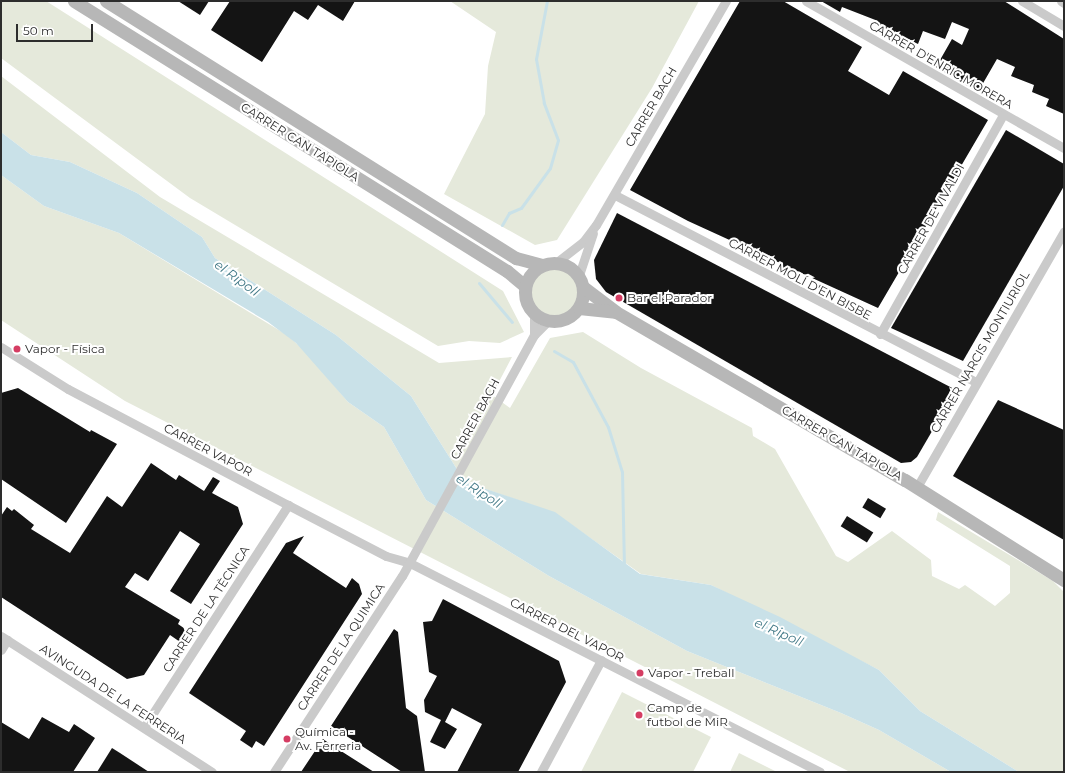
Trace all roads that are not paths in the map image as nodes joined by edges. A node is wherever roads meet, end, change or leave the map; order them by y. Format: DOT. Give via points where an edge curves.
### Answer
graph roads {
  1 [pos="74,1"];
  2 [pos="106,1"];
  3 [pos="726,1"];
  4 [pos="806,1"];
  5 [pos="1022,1"];
  6 [pos="1061,1"];
  7 [pos="1064,3"];
  8 [pos="1064,26"];
  9 [pos="1003,115"];
  10 [pos="1064,148"];
  11 [pos="615,195"];
  12 [pos="596,225"];
  13 [pos="1064,231"];
  14 [pos="557,262"];
  15 [pos="542,265"];
  16 [pos="581,281"];
  17 [pos="525,286"];
  18 [pos="579,308"];
  19 [pos="616,312"];
  20 [pos="534,313"];
  21 [pos="548,321"];
  22 [pos="880,334"];
  23 [pos="534,335"];
  24 [pos="1,347"];
  25 [pos="975,382"];
  26 [pos="917,487"];
  27 [pos="288,505"];
  28 [pos="412,559"];
  29 [pos="1064,580"];
  30 [pos="4,638"];
  31 [pos="1,650"];
  32 [pos="601,660"];
  33 [pos="144,727"];
  34 [pos="798,762"];
  35 [pos="212,772"];
  36 [pos="274,772"];
  37 [pos="541,772"];
  38 [pos="803,772"];
  39 [pos="820,772"];
  1 -- 17 [label="street, CARRER CAN TAPIOLA" via="507,271"];
  2 -- 15 [label="street, CARRER CAN TAPIOLA" via="516,258"];
  3 -- 11 [label="street, CARRER BACH"];
  4 -- 9 [label="street, CARRER D'ENRIC MORERA"];
  5 -- 8 [label="street"];
  6 -- 7 [label="street"];
  9 -- 10 [label="street, CARRER D'ENRIC MORERA"];
  9 -- 22 [label="street, CARRER DE VIVALDI"];
  11 -- 12 [label="street, CARRER BACH"];
  11 -- 22 [label="street, CARRER MOLÍ D'EN BISBE"];
  12 -- 14 [label="street, CARRER BACH" via="583,242"];
  12 -- 16 [label="street, CARRER BACH"];
  13 -- 25 [label="street, CARRER NARCIS MONTIURIOL"];
  14 -- 15 [label="street"];
  14 -- 16 [label="street" via="573,269"];
  15 -- 17 [label="street" via="534,270"];
  16 -- 18 [label="street"];
  16 -- 19 [label="street, CARRER CAN TAPIOLA"];
  17 -- 20 [label="street" via="526,300"];
  18 -- 19 [label="street, CARRER CAN TAPIOLA"];
  18 -- 21 [label="street" via="568,318"];
  19 -- 26 [label="street, CARRER CAN TAPIOLA"];
  20 -- 21 [label="street"];
  20 -- 23 [label="street, CARRER BACH"];
  21 -- 23 [label="street, CARRER BACH"];
  22 -- 25 [label="street, CARRER MOLÍ D'EN BISBE"];
  23 -- 28 [label="street, CARRER BACH"];
  24 -- 27 [label="street, CARRER VAPOR" via="68,389"];
  25 -- 26 [label="street, CARRER NARCIS MONTIURIOL"];
  26 -- 29 [label="street, CARRER CAN TAPIOLA"];
  27 -- 28 [label="street, CARRER VAPOR" via="386,556"];
  27 -- 33 [label="street, CARRER DE LA TÈCNICA"];
  28 -- 32 [label="street, CARRER DEL VAPOR"];
  28 -- 36 [label="street, CARRER DE LA QUIMICA"];
  30 -- 31 [label="street"];
  30 -- 33 [label="street, AVINGUDA DE LA FERRERIA"];
  32 -- 34 [label="street, CARRER DEL VAPOR"];
  32 -- 37 [label="street"];
  33 -- 35 [label="street, AVINGUDA DE LA FERRERIA"];
  34 -- 38 [label="street"];
  34 -- 39 [label="street, CARRER DEL VAPOR"];
}
